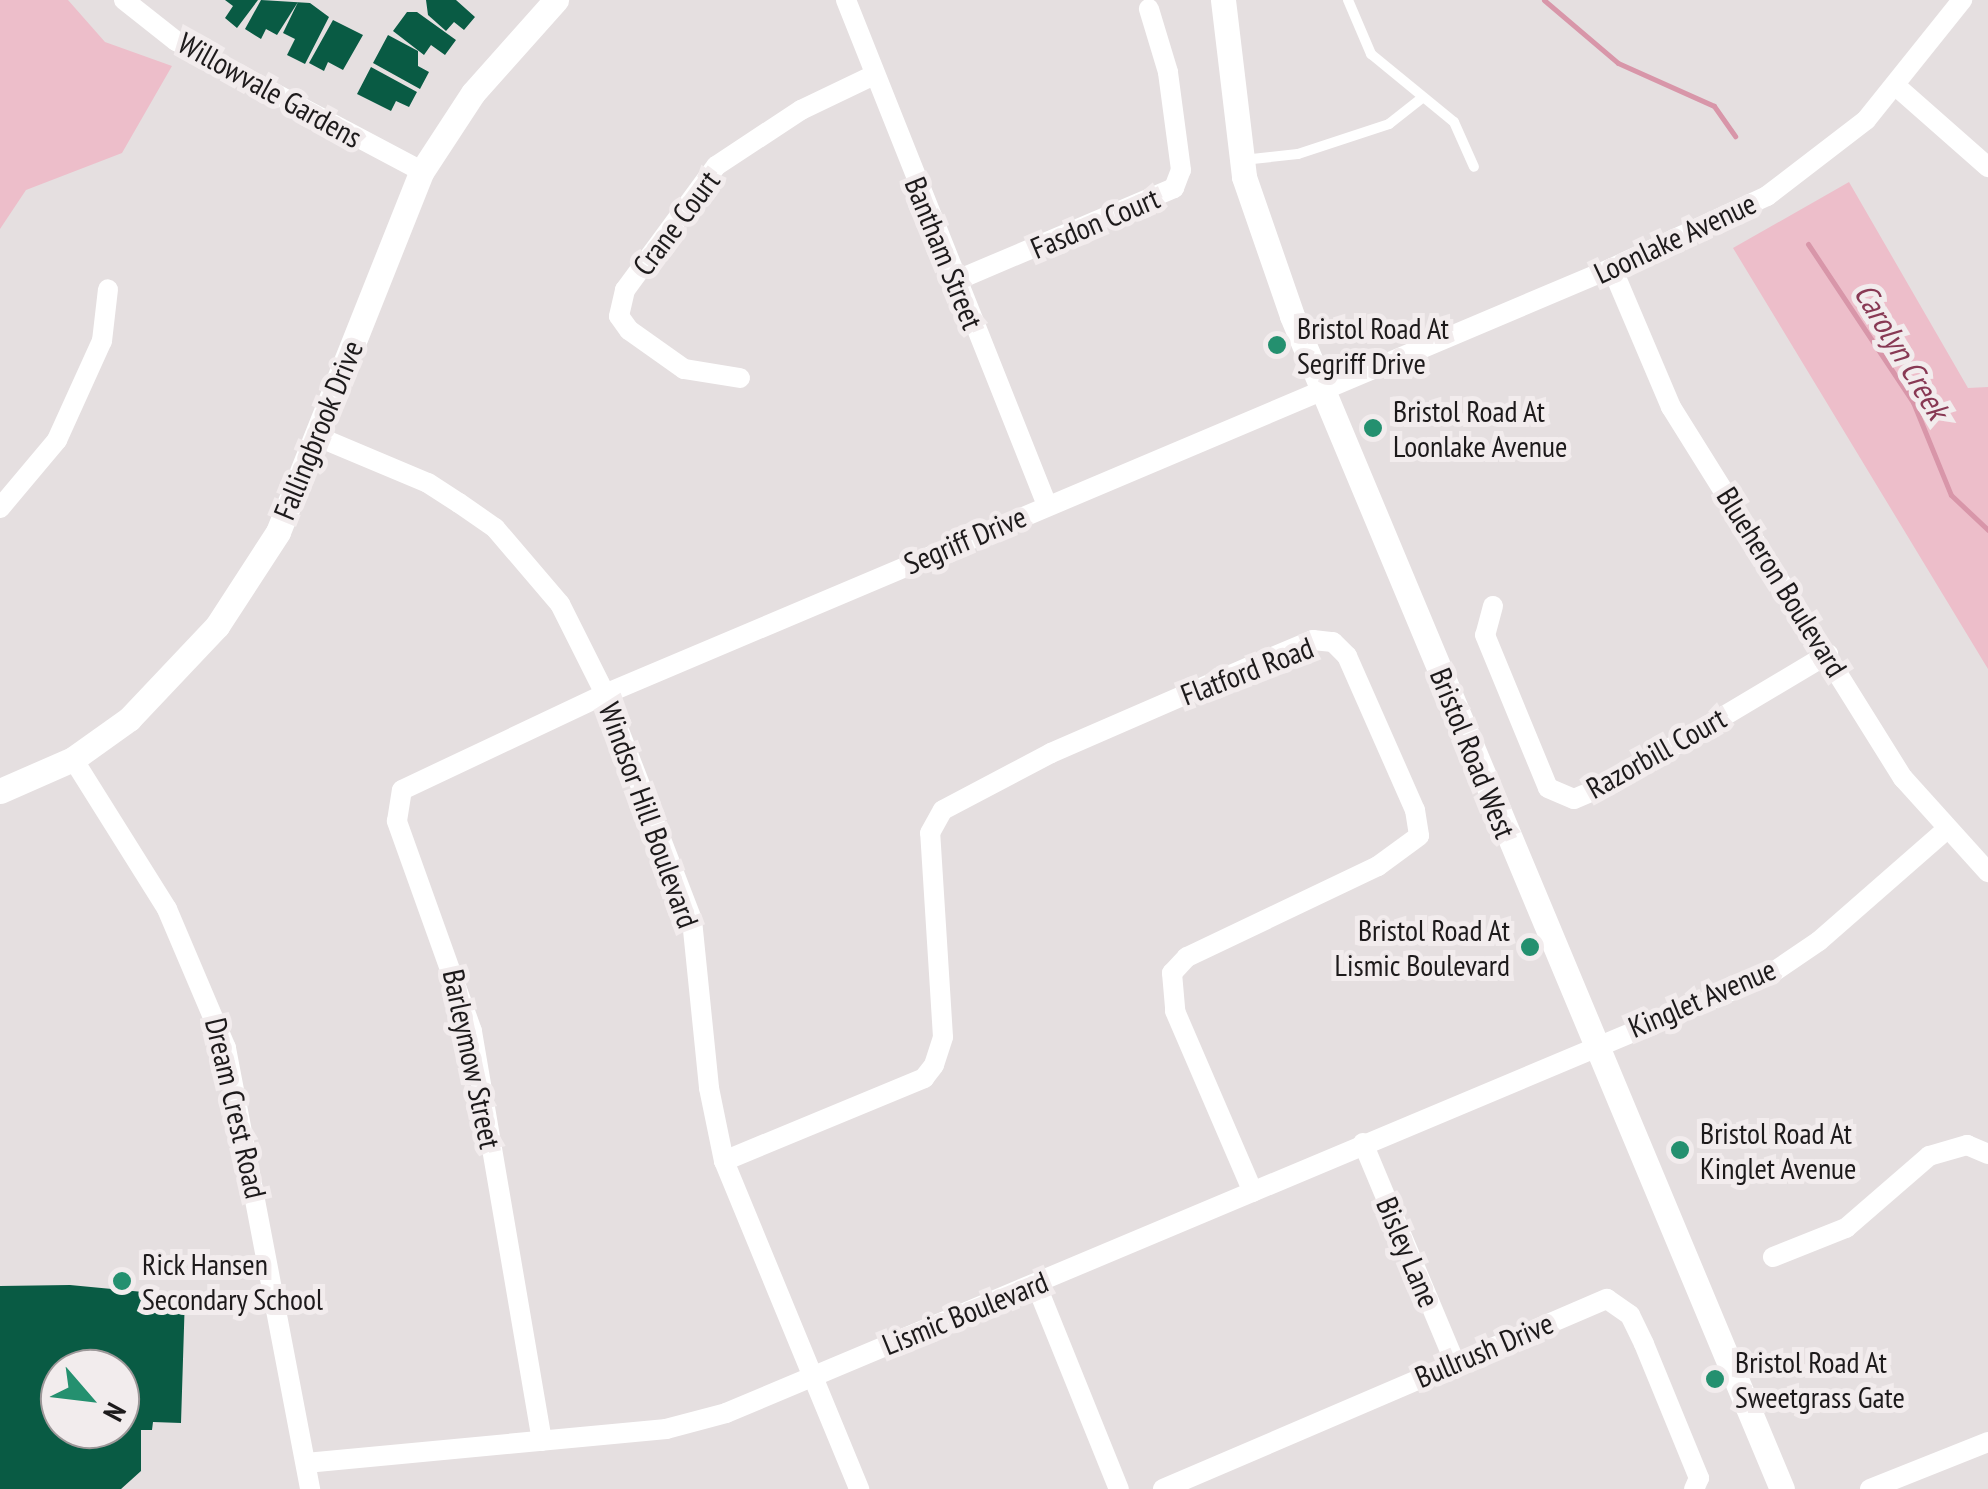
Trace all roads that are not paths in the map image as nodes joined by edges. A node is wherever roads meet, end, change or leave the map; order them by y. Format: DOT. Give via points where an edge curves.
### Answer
graph roads {
  1 [pos="124,0"];
  2 [pos="556,0"];
  3 [pos="846,0"];
  4 [pos="1223,0"];
  5 [pos="1348,0"];
  6 [pos="1962,0"];
  7 [pos="1149,9"];
  8 [pos="874,75"];
  9 [pos="1896,86"];
  10 [pos="1422,98"];
  11 [pos="1242,160"];
  12 [pos="1474,167"];
  13 [pos="1988,168"];
  14 [pos="422,171"];
  15 [pos="1612,268"];
  16 [pos="955,281"];
  17 [pos="108,289"];
  18 [pos="740,378"];
  19 [pos="1325,387"];
  20 [pos="316,436"];
  21 [pos="1046,505"];
  22 [pos="0,508"];
  23 [pos="1493,606"];
  24 [pos="1828,654"];
  25 [pos="606,694"];
  26 [pos="73,758"];
  27 [pos="0,791"];
  28 [pos="1946,830"];
  29 [pos="1988,872"];
  30 [pos="1592,1044"];
  31 [pos="1363,1142"];
  32 [pos="1988,1154"];
  33 [pos="724,1161"];
  34 [pos="1253,1192"];
  35 [pos="1773,1258"];
  36 [pos="1036,1284"];
  37 [pos="1454,1362"];
  38 [pos="812,1375"];
  39 [pos="542,1441"];
  40 [pos="1988,1442"];
  41 [pos="306,1464"];
  42 [pos="310,1489"];
  43 [pos="859,1489"];
  44 [pos="1119,1489"];
  45 [pos="1163,1489"];
  46 [pos="1694,1489"];
  47 [pos="1782,1489"];
  48 [pos="1870,1489"];
  1 -- 14 [label="street, Willowvale Gardens" via="176,41"];
  2 -- 14 [label="street, Fallingbrook Drive" via="473,92"];
  3 -- 8 [label="street, Bantham Street"];
  4 -- 11 [label="street, Bristol Road West"];
  5 -- 10 [label="lane" via="1372,54"];
  6 -- 9 [label="street, Loonlake Avenue"];
  7 -- 16 [label="street, Fasdon Court" via="1168,72 1182,170 1174,188"];
  8 -- 16 [label="street, Bantham Street"];
  8 -- 18 [label="street, Crane Court" via="800,110 716,166 625,290 619,316 629,330 684,369"];
  9 -- 13 [label="street"];
  9 -- 15 [label="street, Loonlake Avenue" via="1815,164 1767,196"];
  10 -- 11 [label="lane" via="1389,124 1298,154"];
  10 -- 12 [label="lane" via="1454,122"];
  11 -- 19 [label="street, Bristol Road West" via="1292,316"];
  14 -- 20 [label="street, Fallingbrook Drive"];
  15 -- 19 [label="street, Loonlake Avenue"];
  15 -- 24 [label="street, Blueheron Boulevard" via="1671,408"];
  16 -- 21 [label="street, Bantham Street"];
  17 -- 22 [label="street" via="102,340 57,440"];
  19 -- 21 [label="street, Segriff Drive"];
  19 -- 30 [label="street, Bristol Road West"];
  20 -- 25 [label="street, Windsor Hill Boulevard" via="428,482 494,528 560,604"];
  20 -- 26 [label="street, Fallingbrook Drive" via="278,532 217,626 129,719"];
  21 -- 25 [label="street, Segriff Drive"];
  23 -- 24 [label="street, Razorbill Court" via="1485,636 1548,788 1574,799"];
  24 -- 28 [label="street, Blueheron Boulevard" via="1904,778"];
  25 -- 33 [label="street, Windsor Hill Boulevard" via="692,920 711,1102"];
  25 -- 39 [label="street, Barleymow Street" via="418,778 396,802 472,1030"];
  26 -- 27 [label="street, Fallingbrook Drive"];
  26 -- 41 [label="street, Dream Crest Road" via="168,908 210,1000 240,1096"];
  28 -- 29 [label="street, Blueheron Boulevard"];
  28 -- 30 [label="street, Kinglet Avenue" via="1819,941 1768,975"];
  30 -- 31 [label="street, Lismic Boulevard"];
  30 -- 47 [label="street, Bristol Road West"];
  31 -- 34 [label="street, Lismic Boulevard"];
  31 -- 37 [label="street, Bisley Lane"];
  32 -- 35 [label="street" via="1967,1145 1929,1156 1846,1228"];
  33 -- 34 [label="street, Flatford Road" via="924,1078 934,1065 943,1037 930,833 943,810 1051,753 1239,671 1312,640 1333,642 1347,656 1419,836 1378,866 1186,957 1172,973 1175,1011"];
  33 -- 38 [label="street, Windsor Hill Boulevard"];
  34 -- 36 [label="street, Lismic Boulevard"];
  36 -- 38 [label="street, Lismic Boulevard"];
  36 -- 44 [label="street"];
  37 -- 45 [label="street, Bullrush Drive"];
  37 -- 46 [label="street, Bullrush Drive" via="1607,1299 1630,1314 1644,1344 1699,1478"];
  38 -- 39 [label="street, Lismic Boulevard" via="699,1423"];
  38 -- 43 [label="street, Windsor Hill Boulevard"];
  39 -- 41 [label="street, Lismic Boulevard"];
  40 -- 48 [label="street"];
  41 -- 42 [label="street, Dream Crest Road"];
}
